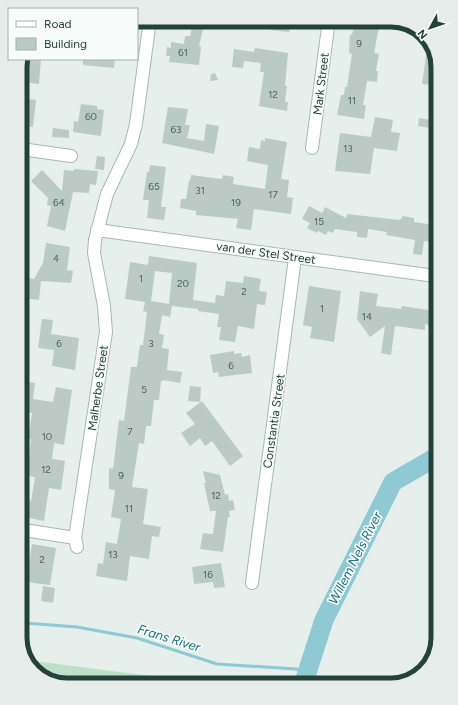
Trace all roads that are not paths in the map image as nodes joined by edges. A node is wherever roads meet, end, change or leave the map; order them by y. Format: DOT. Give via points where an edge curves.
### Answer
graph roads {
  1 [pos="149,27"];
  2 [pos="328,27"];
  3 [pos="312,148"];
  4 [pos="27,149"];
  5 [pos="71,156"];
  6 [pos="97,230"];
  7 [pos="295,258"];
  8 [pos="431,275"];
  9 [pos="27,531"];
  10 [pos="252,583"];
  1 -- 6 [label="street, Malherbe Street" via="133,137 107,194"];
  2 -- 3 [label="street, Mark Street"];
  4 -- 5 [label="street"];
  6 -- 7 [label="street, van der Stel Street"];
  6 -- 9 [label="street, Malherbe Street" via="94,253 106,332 76,542"];
  7 -- 8 [label="street, van der Stel Street"];
  7 -- 10 [label="street, Constantia Street"];
}
